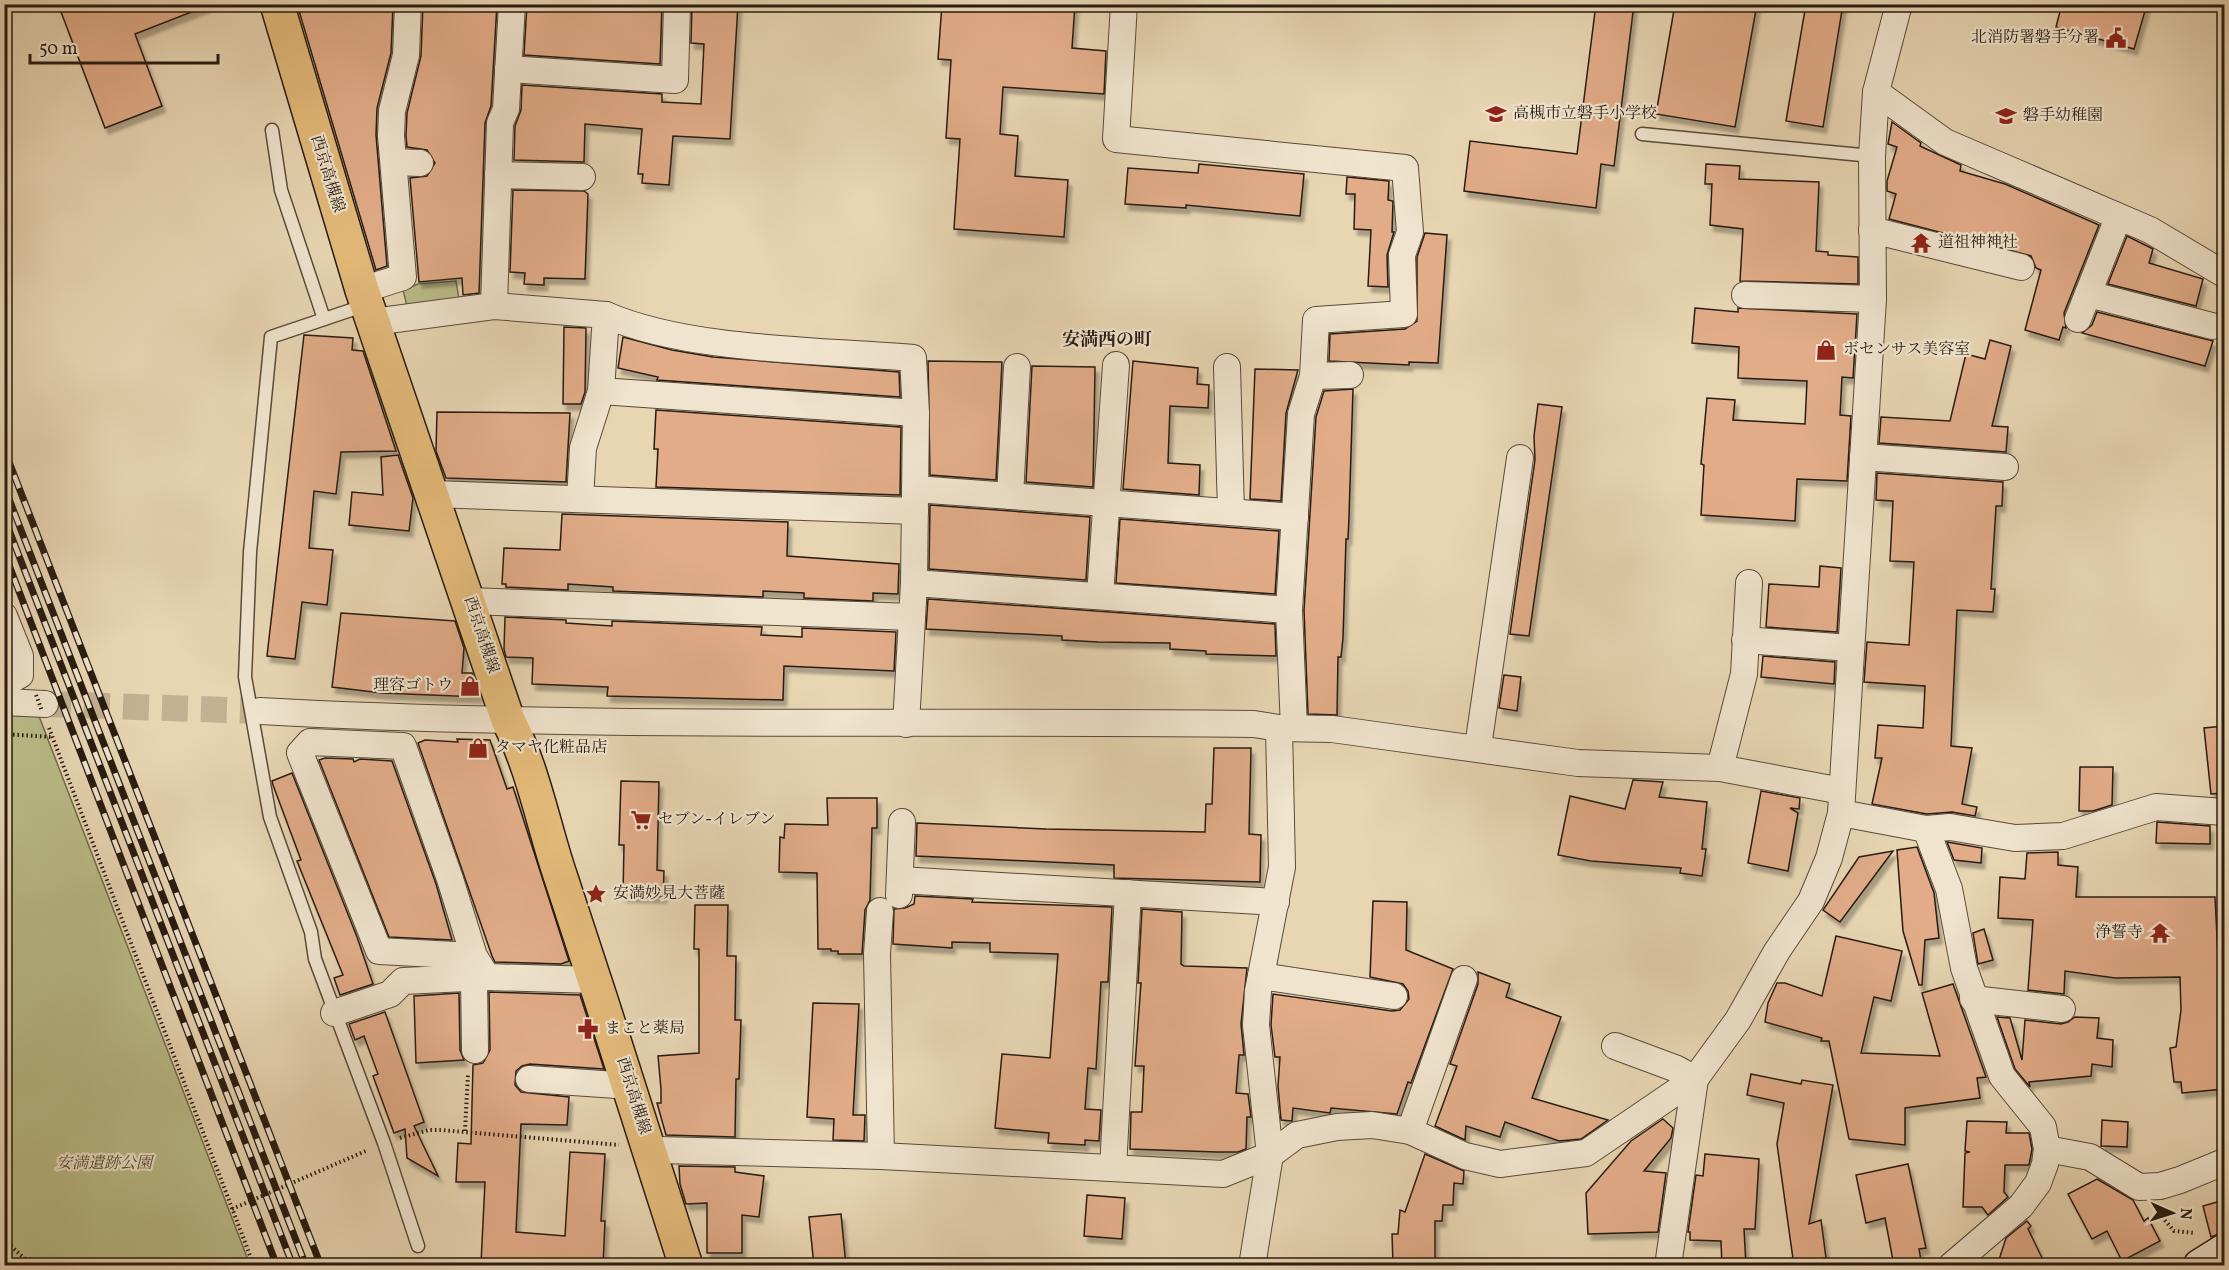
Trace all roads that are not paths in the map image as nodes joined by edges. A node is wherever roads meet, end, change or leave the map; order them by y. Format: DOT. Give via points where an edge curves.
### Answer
graph roads {
  1 [pos="277,4"];
  2 [pos="408,4"];
  3 [pos="512,4"];
  4 [pos="677,4"];
  5 [pos="1124,4"];
  6 [pos="1899,4"];
  7 [pos="508,69"];
  8 [pos="1876,92"];
  9 [pos="272,130"];
  10 [pos="1642,134"];
  11 [pos="1872,156"];
  12 [pos="394,162"];
  13 [pos="420,163"];
  14 [pos="498,175"];
  15 [pos="582,177"];
  16 [pos="2118,218"];
  17 [pos="1872,230"];
  18 [pos="2021,267"];
  19 [pos="2224,274"];
  20 [pos="2088,294"];
  21 [pos="1744,295"];
  22 [pos="1873,299"];
  23 [pos="367,305"];
  24 [pos="494,306"];
  25 [pos="606,315"];
  26 [pos="324,319"];
  27 [pos="2078,319"];
  28 [pos="2212,326"];
  29 [pos="1116,365"];
  30 [pos="1017,367"];
  31 [pos="1227,367"];
  32 [pos="1350,375"];
  33 [pos="1313,376"];
  34 [pos="601,391"];
  35 [pos="916,413"];
  36 [pos="1520,458"];
  37 [pos="1863,458"];
  38 [pos="2005,467"];
  39 [pos="433,494"];
  40 [pos="1010,496"];
  41 [pos="580,499"];
  42 [pos="915,500"];
  43 [pos="1107,503"];
  44 [pos="1231,512"];
  45 [pos="1295,517"];
  46 [pos="914,583"];
  47 [pos="1749,583"];
  48 [pos="1100,596"];
  49 [pos="469,601"];
  50 [pos="1289,610"];
  51 [pos="4,616"];
  52 [pos="912,617"];
  53 [pos="1745,640"];
  54 [pos="1850,648"];
  55 [pos="4,684"];
  56 [pos="4,702"];
  57 [pos="41,703"];
  58 [pos="260,711"];
  59 [pos="508,720"];
  60 [pos="906,723"];
  61 [pos="1287,728"];
  62 [pos="1478,747"];
  63 [pos="1720,768"];
  64 [pos="1841,802"];
  65 [pos="2224,812"];
  66 [pos="902,822"];
  67 [pos="1926,829"];
  68 [pos="1128,893"];
  69 [pos="893,896"];
  70 [pos="1276,902"];
  71 [pos="478,971"];
  72 [pos="1261,976"];
  73 [pos="1464,979"];
  74 [pos="596,980"];
  75 [pos="1394,996"];
  76 [pos="1973,999"];
  77 [pos="2062,1009"];
  78 [pos="334,1013"];
  79 [pos="1614,1047"];
  80 [pos="475,1050"];
  81 [pos="529,1079"];
  82 [pos="1695,1079"];
  83 [pos="630,1086"];
  84 [pos="1410,1131"];
  85 [pos="2047,1149"];
  86 [pos="658,1150"];
  87 [pos="1270,1155"];
  88 [pos="881,1156"];
  89 [pos="2224,1162"];
  90 [pos="1113,1168"];
  91 [pos="2212,1242"];
  92 [pos="418,1246"];
  93 [pos="686,1266"];
  94 [pos="1252,1266"];
  95 [pos="1668,1266"];
  96 [pos="1951,1266"];
  97 [pos="2200,1266"];
  1 -- 23 [label="main road, 西京高槻線"];
  2 -- 12 [label="street" via="406,55 392,111"];
  3 -- 7 [label="street"];
  4 -- 7 [label="street" via="675,80"];
  5 -- 33 [label="street" via="1116,139 1405,168 1410,232 1402,255 1404,314 1316,320"];
  6 -- 8 [label="street"];
  7 -- 14 [label="street"];
  8 -- 11 [label="street"];
  8 -- 16 [label="street" via="1945,142"];
  9 -- 26 [label="lane" via="280,190"];
  10 -- 11 [label="lane"];
  11 -- 17 [label="street"];
  12 -- 13 [label="street"];
  12 -- 23 [label="street" via="403,277"];
  14 -- 15 [label="street"];
  14 -- 24 [label="street"];
  16 -- 19 [label="street" via="2150,230"];
  16 -- 20 [label="street"];
  17 -- 18 [label="street"];
  17 -- 22 [label="street"];
  20 -- 27 [label="street"];
  20 -- 28 [label="street"];
  21 -- 22 [label="street"];
  22 -- 37 [label="street"];
  23 -- 24 [label="street"];
  23 -- 26 [label="lane"];
  23 -- 39 [label="main road, 西京高槻線"];
  24 -- 25 [label="street"];
  25 -- 34 [label="street"];
  25 -- 35 [label="street" via="662,333 738,344 913,358"];
  26 -- 78 [label="lane" via="271,337 250,552 245,677 270,817 293,874"];
  29 -- 43 [label="street"];
  30 -- 40 [label="street"];
  31 -- 44 [label="street"];
  32 -- 33 [label="street"];
  33 -- 45 [label="street" via="1301,414"];
  34 -- 35 [label="street"];
  34 -- 41 [label="street" via="583,448"];
  35 -- 42 [label="street"];
  36 -- 62 [label="street"];
  37 -- 38 [label="street"];
  37 -- 54 [label="street"];
  39 -- 41 [label="street"];
  39 -- 49 [label="main road, 西京高槻線"];
  40 -- 42 [label="street"];
  40 -- 43 [label="street"];
  41 -- 42 [label="street"];
  42 -- 46 [label="street"];
  43 -- 44 [label="street"];
  43 -- 48 [label="street"];
  44 -- 45 [label="street"];
  45 -- 50 [label="street"];
  46 -- 48 [label="street"];
  46 -- 52 [label="street"];
  47 -- 53 [label="street"];
  48 -- 50 [label="street"];
  49 -- 52 [label="street"];
  49 -- 59 [label="main road, 西京高槻線"];
  50 -- 61 [label="street"];
  51 -- 55 [label="street" via="20,656 20,675"];
  52 -- 60 [label="street"];
  53 -- 54 [label="street"];
  53 -- 63 [label="street" via="1744,674"];
  54 -- 64 [label="street"];
  56 -- 57 [label="street"];
  58 -- 59 [label="street"];
  59 -- 60 [label="street"];
  59 -- 74 [label="main road, 西京高槻線" via="520,742"];
  60 -- 61 [label="street" via="1108,722"];
  61 -- 62 [label="street" via="1332,729"];
  61 -- 70 [label="street" via="1282,867"];
  62 -- 63 [label="street" via="1578,762"];
  63 -- 64 [label="street"];
  64 -- 67 [label="street"];
  64 -- 82 [label="street" via="1829,858 1811,901 1738,1020"];
  65 -- 67 [label="street" via="2156,807 2063,836 2015,838 1950,827"];
  66 -- 69 [label="street"];
  67 -- 76 [label="street" via="1949,889"];
  68 -- 69 [label="street"];
  68 -- 70 [label="street"];
  68 -- 90 [label="street"];
  69 -- 88 [label="street" via="877,954"];
  70 -- 72 [label="street"];
  71 -- 71 [label="street" via="404,746 310,742 300,753 379,951"];
  71 -- 74 [label="street"];
  71 -- 78 [label="street" via="403,981 390,994"];
  71 -- 80 [label="street"];
  72 -- 75 [label="street"];
  72 -- 87 [label="street" via="1256,1025"];
  73 -- 84 [label="street"];
  74 -- 83 [label="main road, 西京高槻線"];
  76 -- 77 [label="street"];
  76 -- 85 [label="street" via="2002,1076 2043,1127"];
  78 -- 92 [label="lane"];
  79 -- 82 [label="street"];
  81 -- 83 [label="street"];
  82 -- 84 [label="street" via="1586,1153 1500,1164 1465,1156"];
  82 -- 95 [label="street"];
  83 -- 93 [label="main road, 西京高槻線"];
  84 -- 87 [label="street" via="1372,1125 1337,1127 1297,1135"];
  85 -- 89 [label="street" via="2090,1157 2139,1187 2160,1186"];
  85 -- 96 [label="street" via="2038,1183 2021,1206"];
  86 -- 88 [label="street"];
  87 -- 90 [label="street" via="1223,1174"];
  87 -- 94 [label="street"];
  88 -- 90 [label="street"];
  91 -- 97 [label="main road"];
}
